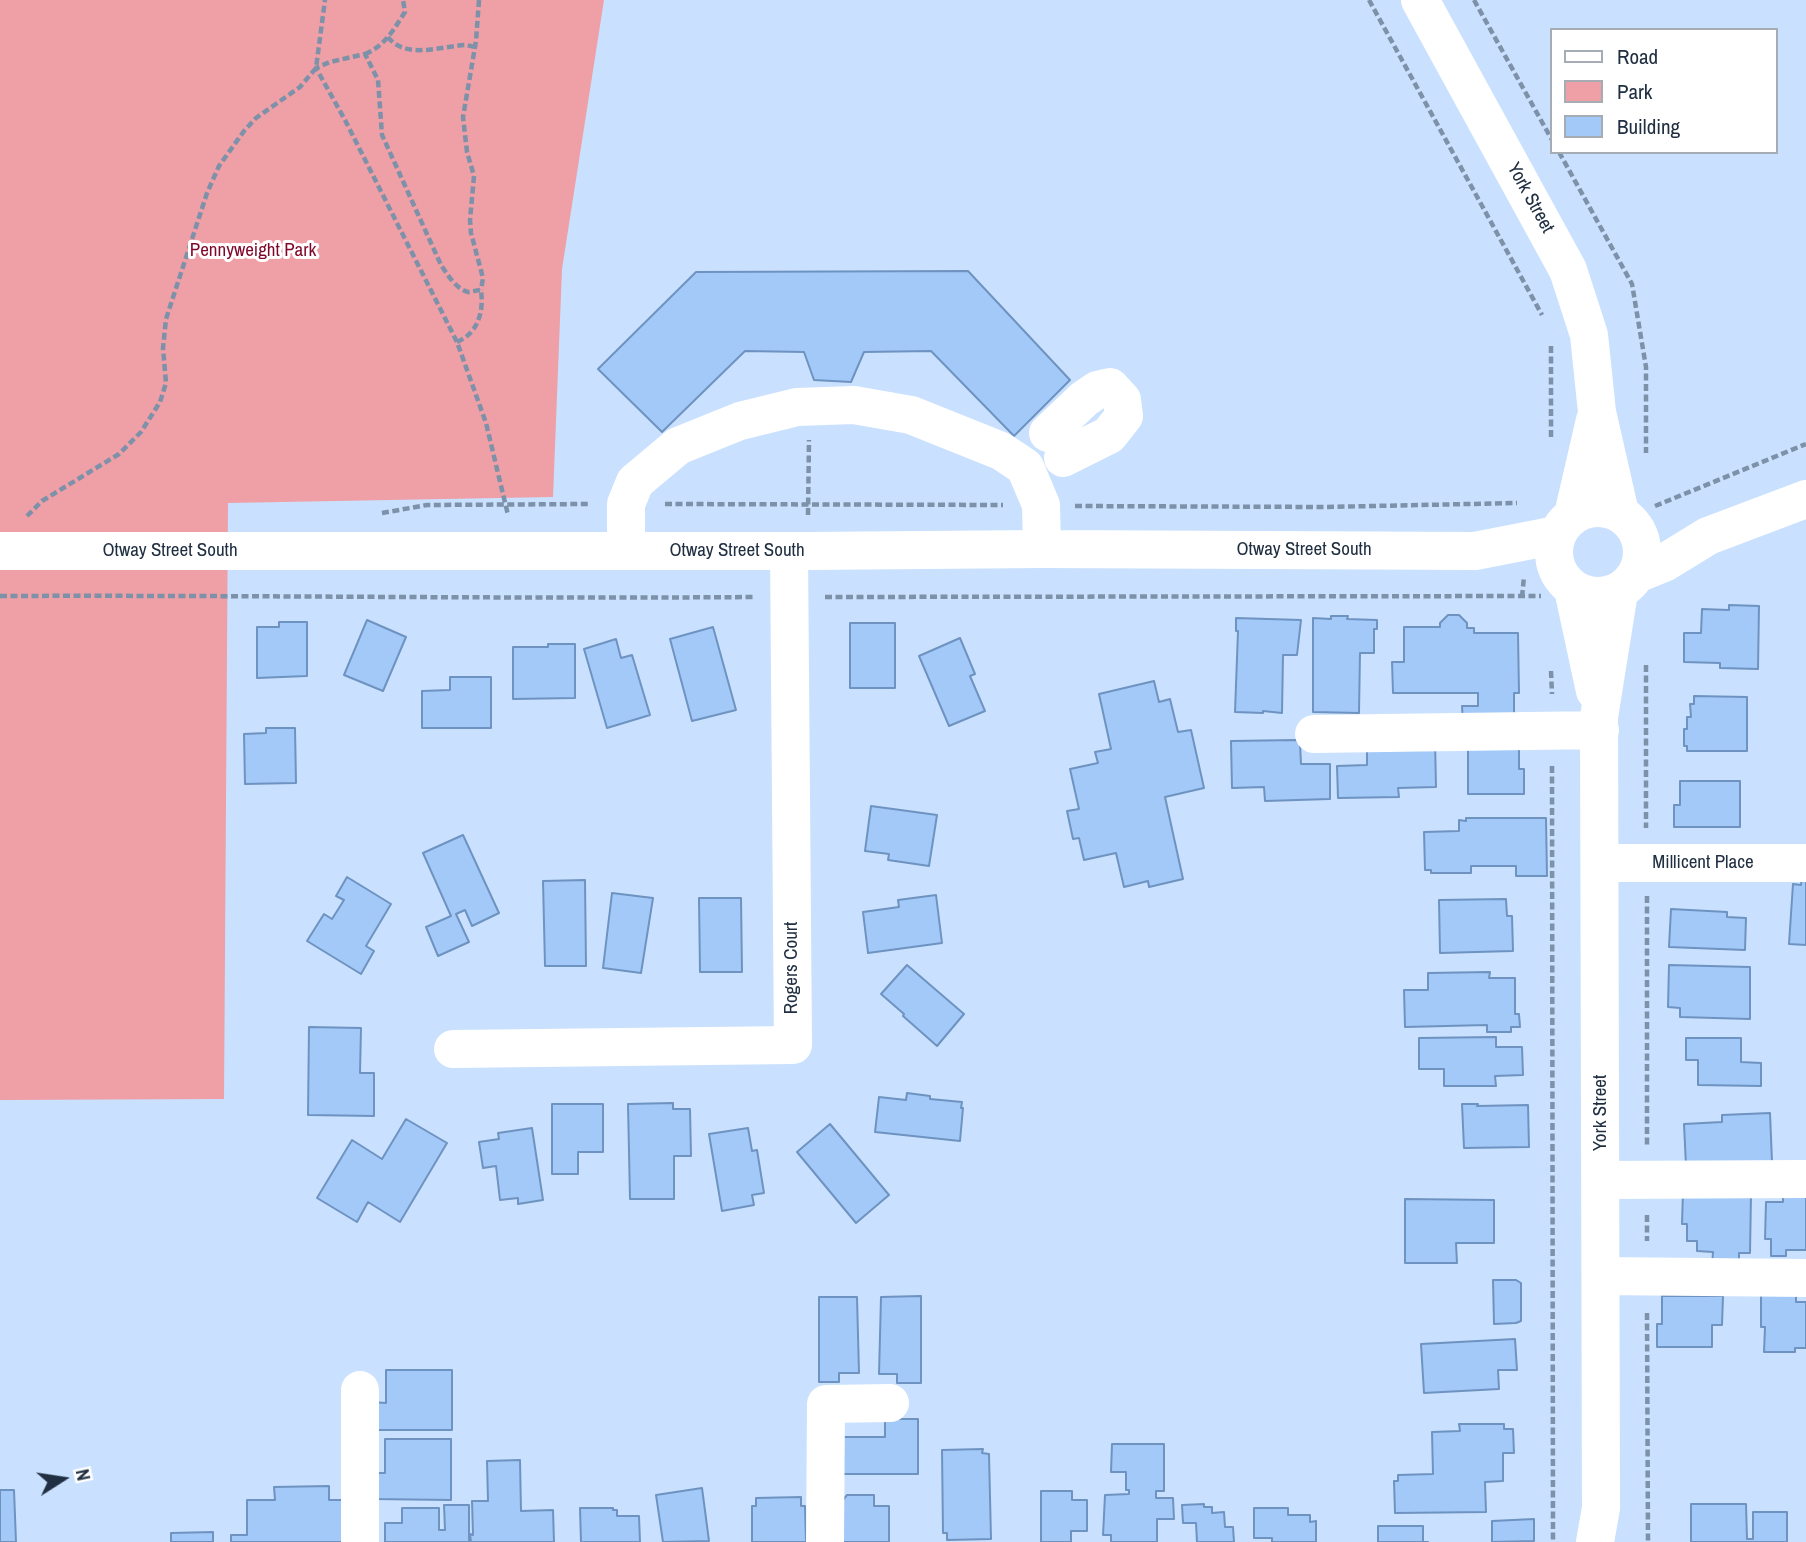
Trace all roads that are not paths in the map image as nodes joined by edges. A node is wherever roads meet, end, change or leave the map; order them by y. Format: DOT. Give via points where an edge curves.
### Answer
graph roads {
  1 [pos="1420,0"];
  2 [pos="1597,412"];
  3 [pos="1010,457"];
  4 [pos="1806,499"];
  5 [pos="1049,505"];
  6 [pos="1644,517"];
  7 [pos="1565,525"];
  8 [pos="1708,536"];
  9 [pos="11,537"];
  10 [pos="1049,549"];
  11 [pos="626,550"];
  12 [pos="798,551"];
  13 [pos="1475,551"];
  14 [pos="1628,583"];
  15 [pos="1561,587"];
  16 [pos="1600,724"];
  17 [pos="1314,734"];
  18 [pos="1600,863"];
  19 [pos="1806,863"];
  20 [pos="453,1049"];
  21 [pos="1806,1179"];
  22 [pos="1601,1180"];
  23 [pos="1601,1276"];
  24 [pos="1806,1278"];
  25 [pos="360,1390"];
  26 [pos="890,1403"];
  27 [pos="1601,1531"];
  28 [pos="360,1542"];
  29 [pos="825,1542"];
  1 -- 2 [label="street, York Street" via="1568,270 1589,335"];
  2 -- 6 [label="street, York Street"];
  2 -- 7 [label="street, York Street"];
  3 -- 5 [label="street" via="1024,467"];
  3 -- 5 [label="street" via="1056,446 1057,486"];
  3 -- 11 [label="street" via="911,415 853,405 797,407 740,421 678,446 635,482 626,504"];
  4 -- 8 [label="street"];
  5 -- 10 [label="street"];
  6 -- 7 [label="street" via="1585,509"];
  6 -- 8 [label="street"];
  6 -- 14 [label="street" via="1642,562"];
  7 -- 13 [label="street, Otway Street South"];
  7 -- 15 [label="street" via="1555,561"];
  8 -- 14 [label="street"];
  9 -- 11 [label="street, Otway Street South"];
  10 -- 12 [label="street, Otway Street South"];
  10 -- 13 [label="street, Otway Street South"];
  11 -- 12 [label="street, Otway Street South"];
  12 -- 20 [label="street, Rogers Court" via="791,597 793,1045"];
  13 -- 15 [label="street, Otway Street South"];
  14 -- 15 [label="street" via="1607,597"];
  14 -- 16 [label="street, York Street"];
  15 -- 16 [label="street, York Street"];
  16 -- 17 [label="street" via="1552,731"];
  16 -- 18 [label="street, York Street"];
  18 -- 19 [label="street, Millicent Place"];
  18 -- 22 [label="street, York Street"];
  21 -- 22 [label="street"];
  22 -- 23 [label="street, York Street"];
  23 -- 24 [label="street"];
  23 -- 27 [label="street, York Street"];
  25 -- 28 [label="street"];
  26 -- 29 [label="street" via="826,1404"];
}
